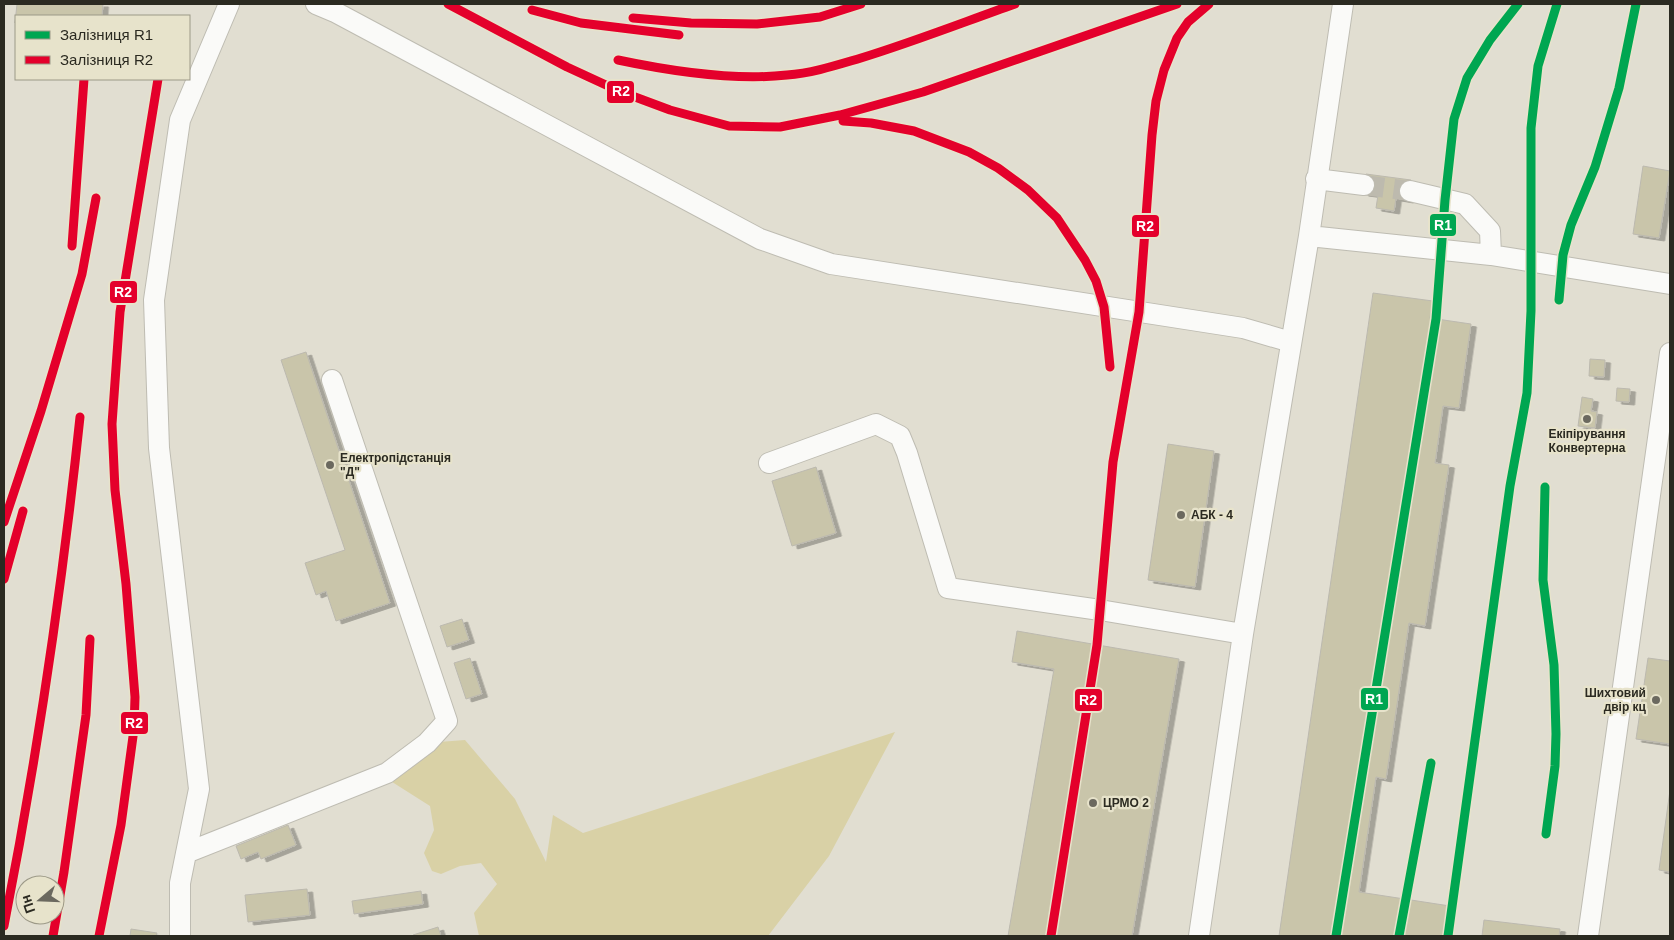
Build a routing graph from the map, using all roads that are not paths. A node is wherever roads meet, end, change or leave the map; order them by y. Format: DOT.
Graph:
graph roads {
  1 [pos="229,4"];
  2 [pos="316,4"];
  3 [pos="1343,4"];
  4 [pos="1316,179"];
  5 [pos="1364,184"];
  6 [pos="1410,191"];
  7 [pos="1308,236"];
  8 [pos="1491,255"];
  9 [pos="1670,284"];
  10 [pos="1291,342"];
  11 [pos="1670,353"];
  12 [pos="332,380"];
  13 [pos="769,462"];
  14 [pos="1243,634"];
  15 [pos="186,854"];
  16 [pos="180,936"];
  17 [pos="1199,936"];
  18 [pos="1588,936"];
  1 -- 15 [label="street"];
  2 -- 10 [label="street"];
  3 -- 4 [label="street"];
  4 -- 5 [label="street"];
  4 -- 7 [label="street"];
  6 -- 8 [label="street"];
  7 -- 8 [label="street"];
  7 -- 10 [label="street"];
  8 -- 9 [label="street"];
  10 -- 14 [label="street"];
  11 -- 18 [label="street"];
  12 -- 15 [label="street"];
  13 -- 14 [label="street"];
  14 -- 17 [label="street"];
  15 -- 16 [label="street"];
}
